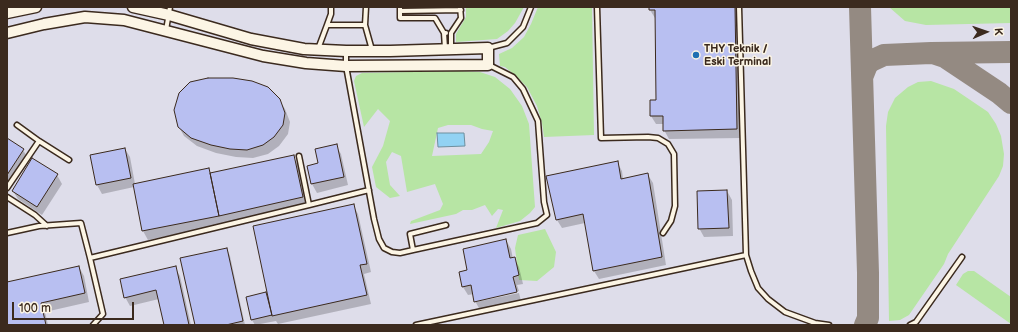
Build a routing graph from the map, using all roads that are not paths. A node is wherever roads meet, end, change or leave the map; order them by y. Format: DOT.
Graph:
graph roads {
  1 [pos="36,7"];
  2 [pos="133,7"];
  3 [pos="331,7"];
  4 [pos="366,7"];
  5 [pos="531,7"];
  6 [pos="597,7"];
  7 [pos="739,7"];
  8 [pos="149,9"];
  9 [pos="400,9"];
  10 [pos="435,9"];
  11 [pos="460,9"];
  12 [pos="169,11"];
  13 [pos="7,14"];
  14 [pos="435,18"];
  15 [pos="327,25"];
  16 [pos="365,26"];
  17 [pos="166,31"];
  18 [pos="7,33"];
  19 [pos="444,33"];
  20 [pos="451,33"];
  21 [pos="488,48"];
  22 [pos="318,49"];
  23 [pos="448,49"];
  24 [pos="346,51"];
  25 [pos="372,51"];
  26 [pos="488,65"];
  27 [pos="346,66"];
  28 [pos="17,125"];
  29 [pos="39,141"];
  30 [pos="299,156"];
  31 [pos="69,160"];
  32 [pos="7,188"];
  33 [pos="369,190"];
  34 [pos="7,197"];
  35 [pos="309,205"];
  36 [pos="446,225"];
  37 [pos="47,226"];
  38 [pos="7,233"];
  39 [pos="663,233"];
  40 [pos="413,250"];
  41 [pos="746,255"];
  42 [pos="962,257"];
  43 [pos="90,258"];
  44 [pos="93,325"];
  45 [pos="416,325"];
  46 [pos="829,325"];
  47 [pos="910,325"];
  1 -- 13 [label="street"];
  2 -- 8 [label="street"];
  3 -- 15 [label="lane"];
  4 -- 16 [label="lane"];
  5 -- 21 [label="lane"];
  6 -- 39 [label="lane"];
  7 -- 41 [label="lane"];
  8 -- 12 [label="street"];
  9 -- 10 [label="lane"];
  9 -- 14 [label="lane"];
  10 -- 11 [label="lane"];
  10 -- 14 [label="lane"];
  11 -- 20 [label="lane"];
  12 -- 17 [label="lane"];
  12 -- 22 [label="street"];
  14 -- 19 [label="lane"];
  15 -- 16 [label="lane"];
  15 -- 22 [label="lane"];
  16 -- 25 [label="lane"];
  17 -- 18 [label="street"];
  17 -- 27 [label="street"];
  19 -- 20 [label="lane"];
  19 -- 23 [label="lane"];
  20 -- 23 [label="lane"];
  21 -- 23 [label="street"];
  21 -- 26 [label="street"];
  22 -- 24 [label="street"];
  23 -- 25 [label="street"];
  24 -- 25 [label="street"];
  24 -- 27 [label="lane"];
  26 -- 27 [label="street"];
  26 -- 40 [label="lane"];
  27 -- 33 [label="lane"];
  28 -- 29 [label="lane"];
  29 -- 31 [label="lane"];
  29 -- 32 [label="lane"];
  30 -- 35 [label="lane"];
  33 -- 35 [label="lane"];
  33 -- 40 [label="lane"];
  34 -- 37 [label="lane"];
  35 -- 43 [label="lane"];
  36 -- 40 [label="lane"];
  37 -- 38 [label="lane"];
  37 -- 43 [label="lane"];
  41 -- 45 [label="lane"];
  41 -- 46 [label="lane"];
  42 -- 47 [label="lane"];
  43 -- 44 [label="lane"];
}
